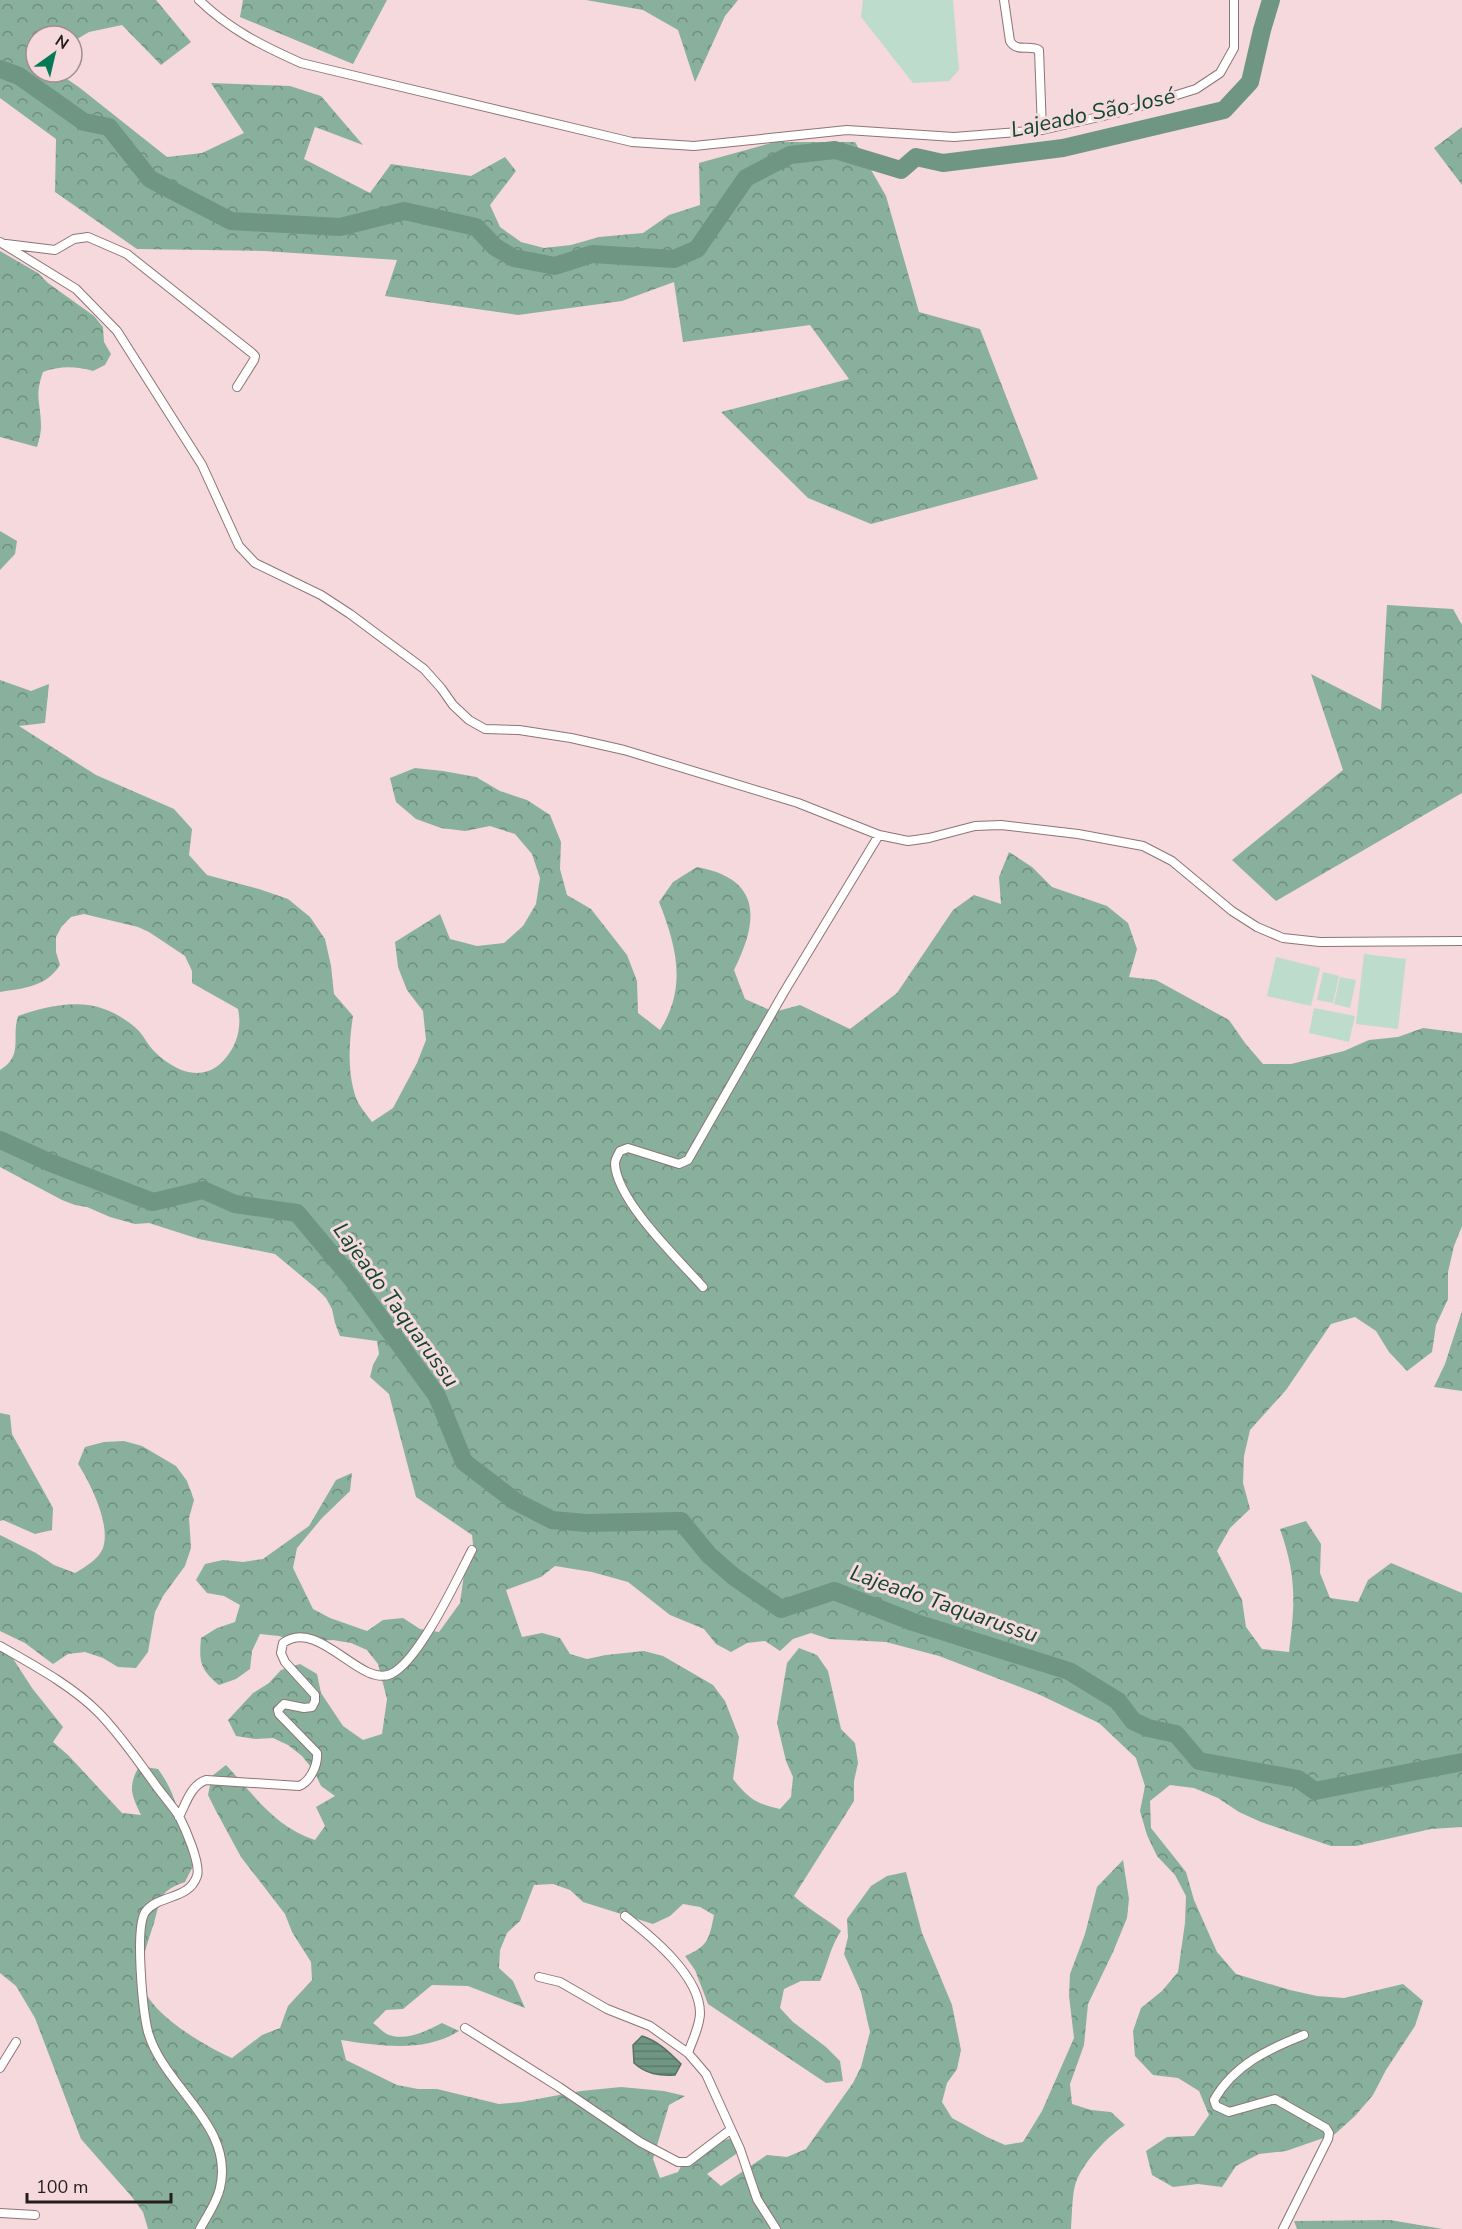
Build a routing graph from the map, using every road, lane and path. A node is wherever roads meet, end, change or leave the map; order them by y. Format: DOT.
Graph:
graph roads {
  1 [pos="199,0"];
  2 [pos="1004,0"];
  3 [pos="1234,0"];
  4 [pos="1042,130"];
  5 [pos="1,243"];
  6 [pos="237,387"];
  7 [pos="879,835"];
  8 [pos="1462,941"];
  9 [pos="703,1287"];
  10 [pos="472,1550"];
  11 [pos="0,1646"];
  12 [pos="179,1817"];
  13 [pos="625,1916"];
  14 [pos="538,1977"];
  15 [pos="465,2028"];
  16 [pos="1304,2035"];
  17 [pos="16,2042"];
  18 [pos="688,2054"];
  19 [pos="0,2067"];
  20 [pos="730,2130"];
  21 [pos="0,2213"];
  22 [pos="36,2215"];
  23 [pos="200,2229"];
  24 [pos="776,2229"];
  25 [pos="1283,2229"];
  1 -- 4 [label="street"];
  2 -- 4 [label="street"];
  3 -- 4 [label="street"];
  5 -- 6 [label="street"];
  5 -- 7 [label="street"];
  7 -- 8 [label="street"];
  7 -- 9 [label="street"];
  10 -- 12 [label="street"];
  11 -- 12 [label="street"];
  12 -- 23 [label="street"];
  13 -- 18 [label="street"];
  14 -- 18 [label="street"];
  15 -- 20 [label="street"];
  16 -- 25 [label="street"];
  17 -- 19 [label="street"];
  18 -- 20 [label="street"];
  20 -- 24 [label="street"];
  21 -- 22 [label="street"];
}
